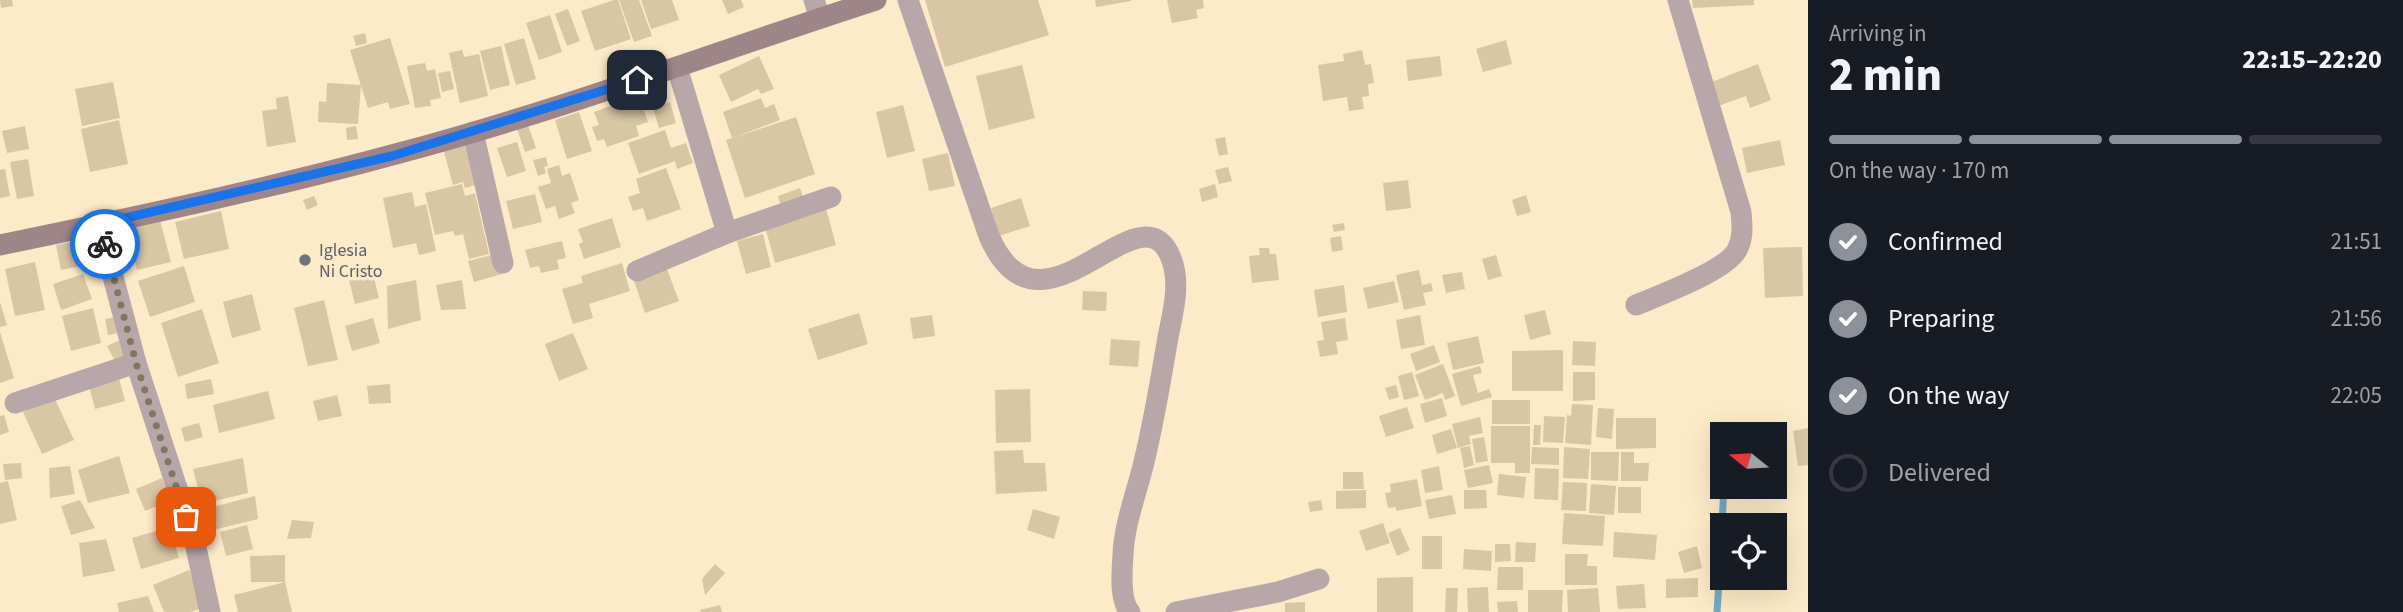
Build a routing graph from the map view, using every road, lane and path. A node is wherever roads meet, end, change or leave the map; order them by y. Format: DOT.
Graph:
graph roads {
  1 [pos="876,0"];
  2 [pos="908,0"];
  3 [pos="1678,0"];
  4 [pos="817,9"];
  5 [pos="677,67"];
  6 [pos="474,132"];
  7 [pos="831,197"];
  8 [pos="99,224"];
  9 [pos="727,233"];
  10 [pos="0,245"];
  11 [pos="503,263"];
  12 [pos="637,271"];
  13 [pos="1636,305"];
  14 [pos="136,363"];
  15 [pos="15,403"];
  16 [pos="1319,579"];
  17 [pos="210,612"];
  18 [pos="1130,612"];
  19 [pos="1176,612"];
  1 -- 4 [label="main road"];
  2 -- 18 [label="street"];
  3 -- 13 [label="street"];
  4 -- 5 [label="main road"];
  5 -- 6 [label="main road"];
  5 -- 9 [label="street"];
  6 -- 8 [label="main road"];
  6 -- 11 [label="street"];
  7 -- 9 [label="street"];
  8 -- 10 [label="main road"];
  8 -- 14 [label="street"];
  9 -- 12 [label="street"];
  14 -- 15 [label="street"];
  14 -- 17 [label="street"];
  16 -- 19 [label="street"];
}
